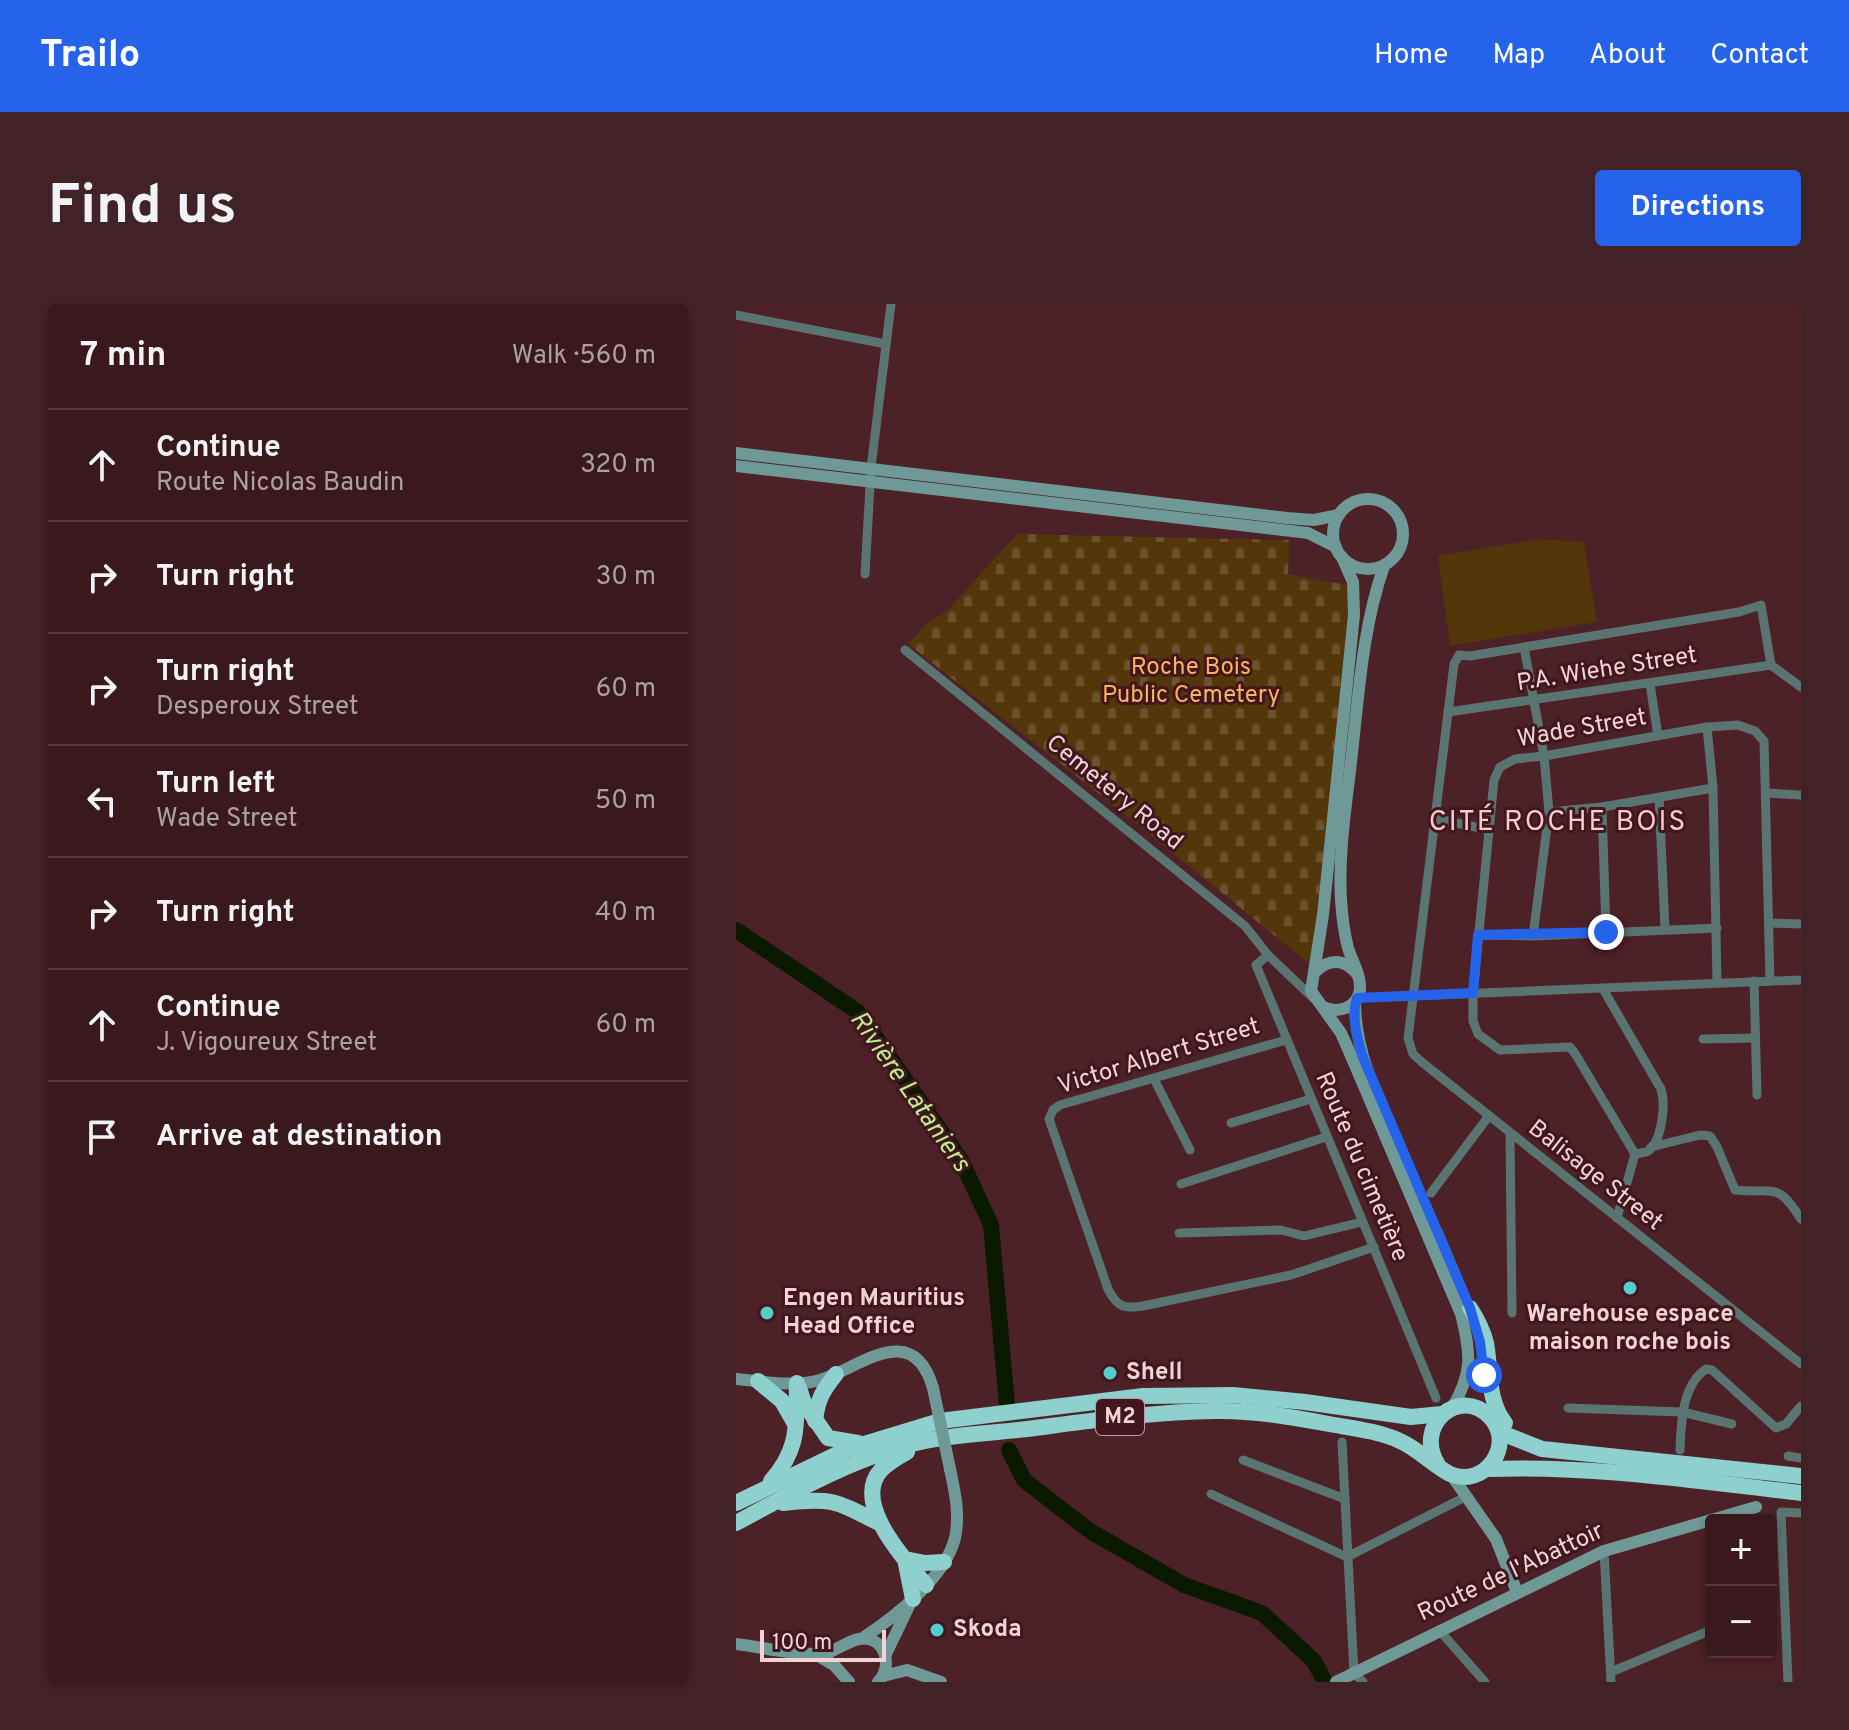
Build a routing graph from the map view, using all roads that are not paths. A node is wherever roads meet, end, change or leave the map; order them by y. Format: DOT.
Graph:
graph roads {
  1 [pos="891,304"];
  2 [pos="736,315"];
  3 [pos="886,344"];
  4 [pos="736,453"];
  5 [pos="736,466"];
  6 [pos="871,468"];
  7 [pos="869,482"];
  8 [pos="1339,515"];
  9 [pos="1339,552"];
  10 [pos="1384,566"];
  11 [pos="865,574"];
  12 [pos="1524,647"];
  13 [pos="905,650"];
  14 [pos="1771,665"];
  15 [pos="1650,684"];
  16 [pos="1801,687"];
  17 [pos="1534,701"];
  18 [pos="1448,712"];
  19 [pos="1707,727"];
  20 [pos="1658,736"];
  21 [pos="1544,756"];
  22 [pos="1713,788"];
  23 [pos="1766,793"];
  24 [pos="1801,795"];
  25 [pos="1659,797"];
  26 [pos="1602,807"];
  27 [pos="1549,812"];
  28 [pos="1434,818"];
  29 [pos="1489,830"];
  30 [pos="1769,923"];
  31 [pos="1801,924"];
  32 [pos="1717,928"];
  33 [pos="1665,929"];
  34 [pos="1606,932"];
  35 [pos="1478,935"];
  36 [pos="1533,936"];
  37 [pos="1268,955"];
  38 [pos="1315,973"];
  39 [pos="1288,976"];
  40 [pos="1359,980"];
  41 [pos="1801,980"];
  42 [pos="1754,981"];
  43 [pos="1770,981"];
  44 [pos="1717,982"];
  45 [pos="1603,989"];
  46 [pos="1473,993"];
  47 [pos="1411,994"];
  48 [pos="1393,996"];
  49 [pos="1356,1000"];
  50 [pos="1317,1002"];
  51 [pos="1755,1038"];
  52 [pos="1703,1039"];
  53 [pos="1286,1040"];
  54 [pos="1154,1079"];
  55 [pos="1757,1095"];
  56 [pos="1311,1099"];
  57 [pos="1488,1117"];
  58 [pos="1231,1123"];
  59 [pos="1510,1134"];
  60 [pos="1326,1137"];
  61 [pos="1651,1147"];
  62 [pos="1190,1150"];
  63 [pos="1635,1154"];
  64 [pos="1181,1184"];
  65 [pos="1431,1193"];
  66 [pos="1617,1218"];
  67 [pos="1801,1219"];
  68 [pos="1362,1222"];
  69 [pos="1179,1233"];
  70 [pos="1374,1247"];
  71 [pos="1470,1308"];
  72 [pos="1512,1313"];
  73 [pos="1801,1364"];
  74 [pos="836,1374"];
  75 [pos="736,1379"];
  76 [pos="758,1381"];
  77 [pos="797,1383"];
  78 [pos="1801,1406"];
  79 [pos="1444,1407"];
  80 [pos="1568,1408"];
  81 [pos="1682,1412"];
  82 [pos="1488,1415"];
  83 [pos="815,1421"];
  84 [pos="794,1422"];
  85 [pos="1732,1424"];
  86 [pos="1499,1432"];
  87 [pos="925,1441"];
  88 [pos="1342,1442"];
  89 [pos="862,1444"];
  90 [pos="1680,1450"];
  91 [pos="1788,1456"];
  92 [pos="1618,1457"];
  93 [pos="1801,1458"];
  94 [pos="1243,1460"];
  95 [pos="1444,1469"];
  96 [pos="1485,1471"];
  97 [pos="1801,1476"];
  98 [pos="764,1488"];
  99 [pos="1801,1493"];
  100 [pos="1211,1494"];
  101 [pos="1467,1494"];
  102 [pos="1345,1499"];
  103 [pos="736,1503"];
  104 [pos="768,1505"];
  105 [pos="1756,1507"];
  106 [pos="1801,1513"];
  107 [pos="736,1523"];
  108 [pos="879,1523"];
  109 [pos="1604,1551"];
  110 [pos="1347,1557"];
  111 [pos="905,1559"];
  112 [pos="944,1562"];
  113 [pos="926,1585"];
  114 [pos="1517,1592"];
  115 [pos="912,1600"];
  116 [pos="1784,1600"];
  117 [pos="1777,1603"];
  118 [pos="1439,1630"];
  119 [pos="1705,1633"];
  120 [pos="861,1639"];
  121 [pos="736,1644"];
  122 [pos="847,1645"];
  123 [pos="817,1655"];
  124 [pos="886,1657"];
  125 [pos="919,1673"];
  126 [pos="1611,1677"];
  127 [pos="846,1679"];
  128 [pos="880,1679"];
  129 [pos="1349,1679"];
  130 [pos="941,1682"];
  131 [pos="1485,1682"];
  132 [pos="1788,1682"];
  1 -- 3 [label="street"];
  2 -- 3 [label="street"];
  3 -- 6 [label="street"];
  4 -- 6 [label="main road"];
  5 -- 7 [label="main road"];
  6 -- 7 [label="street"];
  6 -- 8 [label="main road"];
  7 -- 9 [label="main road"];
  7 -- 11 [label="street"];
  8 -- 9 [label="main road"];
  8 -- 10 [label="main road"];
  9 -- 10 [label="main road"];
  9 -- 38 [label="main road"];
  10 -- 40 [label="main road"];
  12 -- 14 [label="street"];
  12 -- 17 [label="street"];
  12 -- 18 [label="street, Balisage Street"];
  13 -- 37 [label="street, Cemetery Road"];
  14 -- 15 [label="street, P.A. Wiehe Street"];
  14 -- 16 [label="street"];
  15 -- 17 [label="street, P.A. Wiehe Street"];
  15 -- 20 [label="street"];
  17 -- 18 [label="street, P.A. Wiehe Street"];
  17 -- 21 [label="street"];
  18 -- 28 [label="street, Balisage Street"];
  19 -- 20 [label="street, Wade Street"];
  19 -- 22 [label="street"];
  19 -- 23 [label="street, Wade Street"];
  20 -- 21 [label="street, Wade Street"];
  21 -- 27 [label="street"];
  21 -- 29 [label="street, Wade Street"];
  22 -- 25 [label="street"];
  22 -- 32 [label="street"];
  23 -- 24 [label="street"];
  23 -- 30 [label="street"];
  25 -- 26 [label="street"];
  25 -- 33 [label="street"];
  26 -- 27 [label="street"];
  26 -- 34 [label="street"];
  27 -- 36 [label="street"];
  28 -- 29 [label="street"];
  28 -- 47 [label="street, Balisage Street"];
  29 -- 35 [label="street, Wade Street"];
  30 -- 31 [label="street"];
  30 -- 43 [label="street"];
  32 -- 33 [label="street"];
  32 -- 44 [label="street"];
  33 -- 34 [label="street"];
  34 -- 36 [label="street"];
  35 -- 36 [label="street"];
  35 -- 46 [label="street, Wade Street"];
  37 -- 39 [label="street, Cemetery Road"];
  37 -- 53 [label="street, Route du cimetière"];
  38 -- 39 [label="street"];
  38 -- 40 [label="main road"];
  38 -- 50 [label="main road"];
  39 -- 50 [label="street, Cemetery Road"];
  40 -- 48 [label="street"];
  40 -- 49 [label="main road"];
  41 -- 43 [label="street"];
  42 -- 43 [label="street"];
  42 -- 44 [label="street"];
  42 -- 51 [label="street"];
  44 -- 45 [label="street"];
  45 -- 46 [label="street"];
  45 -- 61 [label="street"];
  46 -- 47 [label="street"];
  46 -- 63 [label="street, Wade Street"];
  47 -- 48 [label="street"];
  47 -- 57 [label="street, Balisage Street"];
  48 -- 49 [label="street"];
  49 -- 50 [label="main road"];
  49 -- 71 [label="main road"];
  50 -- 79 [label="main road"];
  51 -- 52 [label="street"];
  51 -- 55 [label="street"];
  53 -- 54 [label="street, Victor Albert Street"];
  53 -- 56 [label="street, Route du cimetière"];
  54 -- 62 [label="street"];
  54 -- 70 [label="street, Victor Albert Street"];
  56 -- 58 [label="street"];
  56 -- 60 [label="street, Route du cimetière"];
  57 -- 59 [label="street, Balisage Street"];
  57 -- 65 [label="street"];
  59 -- 66 [label="street, Balisage Street"];
  59 -- 72 [label="street"];
  60 -- 64 [label="street"];
  60 -- 68 [label="street, Route du cimetière"];
  61 -- 63 [label="street"];
  61 -- 67 [label="street"];
  63 -- 66 [label="street"];
  66 -- 73 [label="street, Balisage Street"];
  68 -- 69 [label="street"];
  68 -- 70 [label="street, Route du cimetière"];
  70 -- 79 [label="street, Route du cimetière"];
  71 -- 82 [label="main road"];
  71 -- 92 [label="highway"];
  74 -- 77 [label="main road"];
  74 -- 83 [label="highway"];
  74 -- 112 [label="main road, bridge"];
  75 -- 76 [label="main road"];
  76 -- 77 [label="main road"];
  76 -- 84 [label="highway"];
  77 -- 83 [label="highway"];
  77 -- 84 [label="highway"];
  78 -- 81 [label="street"];
  79 -- 82 [label="highway, M2"];
  79 -- 89 [label="highway, M2"];
  79 -- 95 [label="highway"];
  80 -- 81 [label="street"];
  81 -- 85 [label="street"];
  81 -- 90 [label="street"];
  82 -- 86 [label="highway"];
  83 -- 89 [label="highway"];
  84 -- 98 [label="highway"];
  86 -- 92 [label="highway"];
  86 -- 96 [label="highway"];
  87 -- 95 [label="highway, M2"];
  87 -- 104 [label="highway, M2"];
  87 -- 108 [label="highway"];
  88 -- 102 [label="street"];
  89 -- 98 [label="highway, M2"];
  91 -- 93 [label="street"];
  92 -- 97 [label="highway"];
  94 -- 102 [label="street"];
  95 -- 96 [label="highway"];
  95 -- 101 [label="main road"];
  96 -- 99 [label="highway"];
  96 -- 101 [label="main road"];
  98 -- 103 [label="highway, M2"];
  100 -- 110 [label="street"];
  101 -- 110 [label="street"];
  101 -- 114 [label="main road"];
  102 -- 110 [label="street"];
  104 -- 107 [label="highway, M2"];
  104 -- 108 [label="highway"];
  105 -- 109 [label="main road, Route de l'Abattoir"];
  106 -- 116 [label="street"];
  108 -- 111 [label="highway"];
  109 -- 114 [label="main road, Route de l'Abattoir"];
  109 -- 126 [label="street"];
  110 -- 129 [label="street"];
  111 -- 112 [label="highway"];
  111 -- 113 [label="highway"];
  111 -- 115 [label="highway"];
  112 -- 113 [label="main road"];
  113 -- 115 [label="main road"];
  114 -- 118 [label="main road, Route de l'Abattoir"];
  115 -- 120 [label="main road"];
  115 -- 124 [label="main road"];
  116 -- 117 [label="street"];
  116 -- 132 [label="street"];
  118 -- 129 [label="main road, Route de l'Abattoir"];
  118 -- 131 [label="street"];
  119 -- 126 [label="street"];
  120 -- 122 [label="main road"];
  120 -- 124 [label="main road"];
  121 -- 123 [label="main road"];
  122 -- 123 [label="main road"];
  122 -- 127 [label="main road"];
  123 -- 127 [label="main road"];
  124 -- 125 [label="main road"];
  124 -- 128 [label="main road"];
  125 -- 128 [label="main road"];
  125 -- 130 [label="main road"];
}
